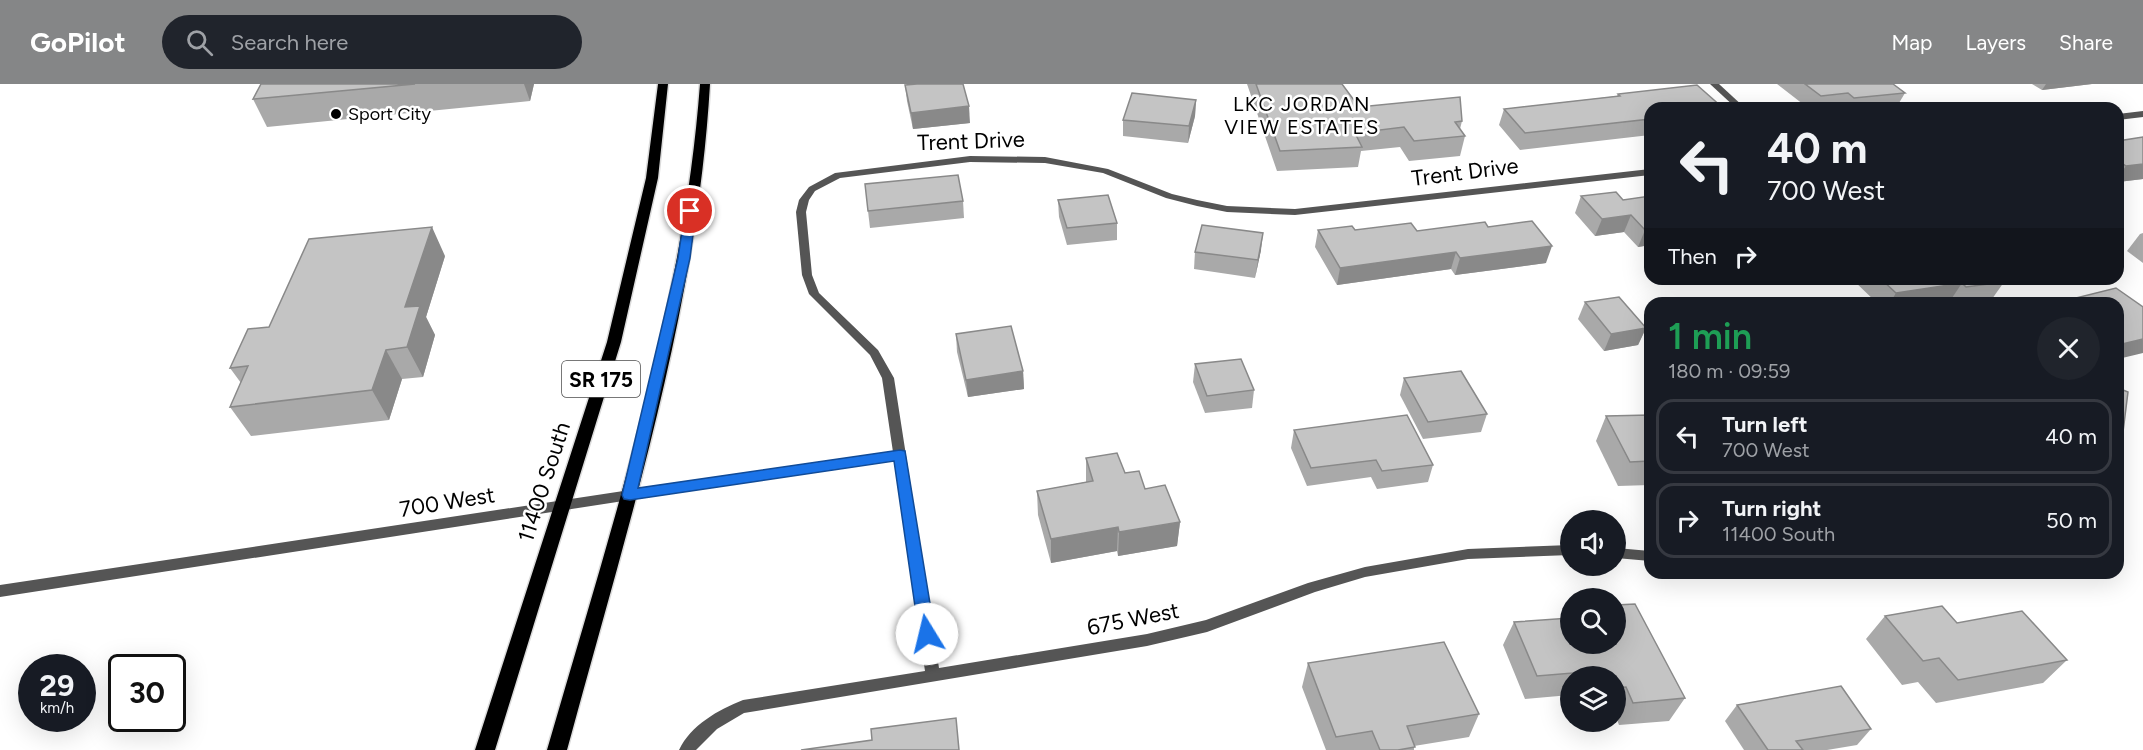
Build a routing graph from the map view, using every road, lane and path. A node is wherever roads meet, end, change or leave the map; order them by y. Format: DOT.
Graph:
graph roads {
  1 [pos="663,84"];
  2 [pos="705,84"];
  3 [pos="1714,84"];
  4 [pos="1734,102"];
  5 [pos="2143,114"];
  6 [pos="2124,116"];
  7 [pos="1644,173"];
  8 [pos="900,455"];
  9 [pos="630,495"];
  10 [pos="560,506"];
  11 [pos="1560,550"];
  12 [pos="1626,554"];
  13 [pos="1644,555"];
  14 [pos="0,591"];
  15 [pos="933,675"];
  16 [pos="485,750"];
  17 [pos="557,750"];
  18 [pos="687,750"];
  1 -- 10 [label="main road, 11400 South / SR 175"];
  2 -- 9 [label="main road, SR 175"];
  3 -- 4 [label="street"];
  5 -- 6 [label="street"];
  7 -- 8 [label="street, Trent Drive"];
  8 -- 9 [label="street, 700 West"];
  8 -- 15 [label="street, Trent Drive"];
  9 -- 10 [label="street, 700 West"];
  9 -- 17 [label="main road, SR 175"];
  10 -- 14 [label="street, 700 West"];
  10 -- 16 [label="main road, 11400 South / SR 175"];
  11 -- 15 [label="street, 675 West"];
  12 -- 13 [label="street"];
  15 -- 18 [label="street, 675 West"];
}
